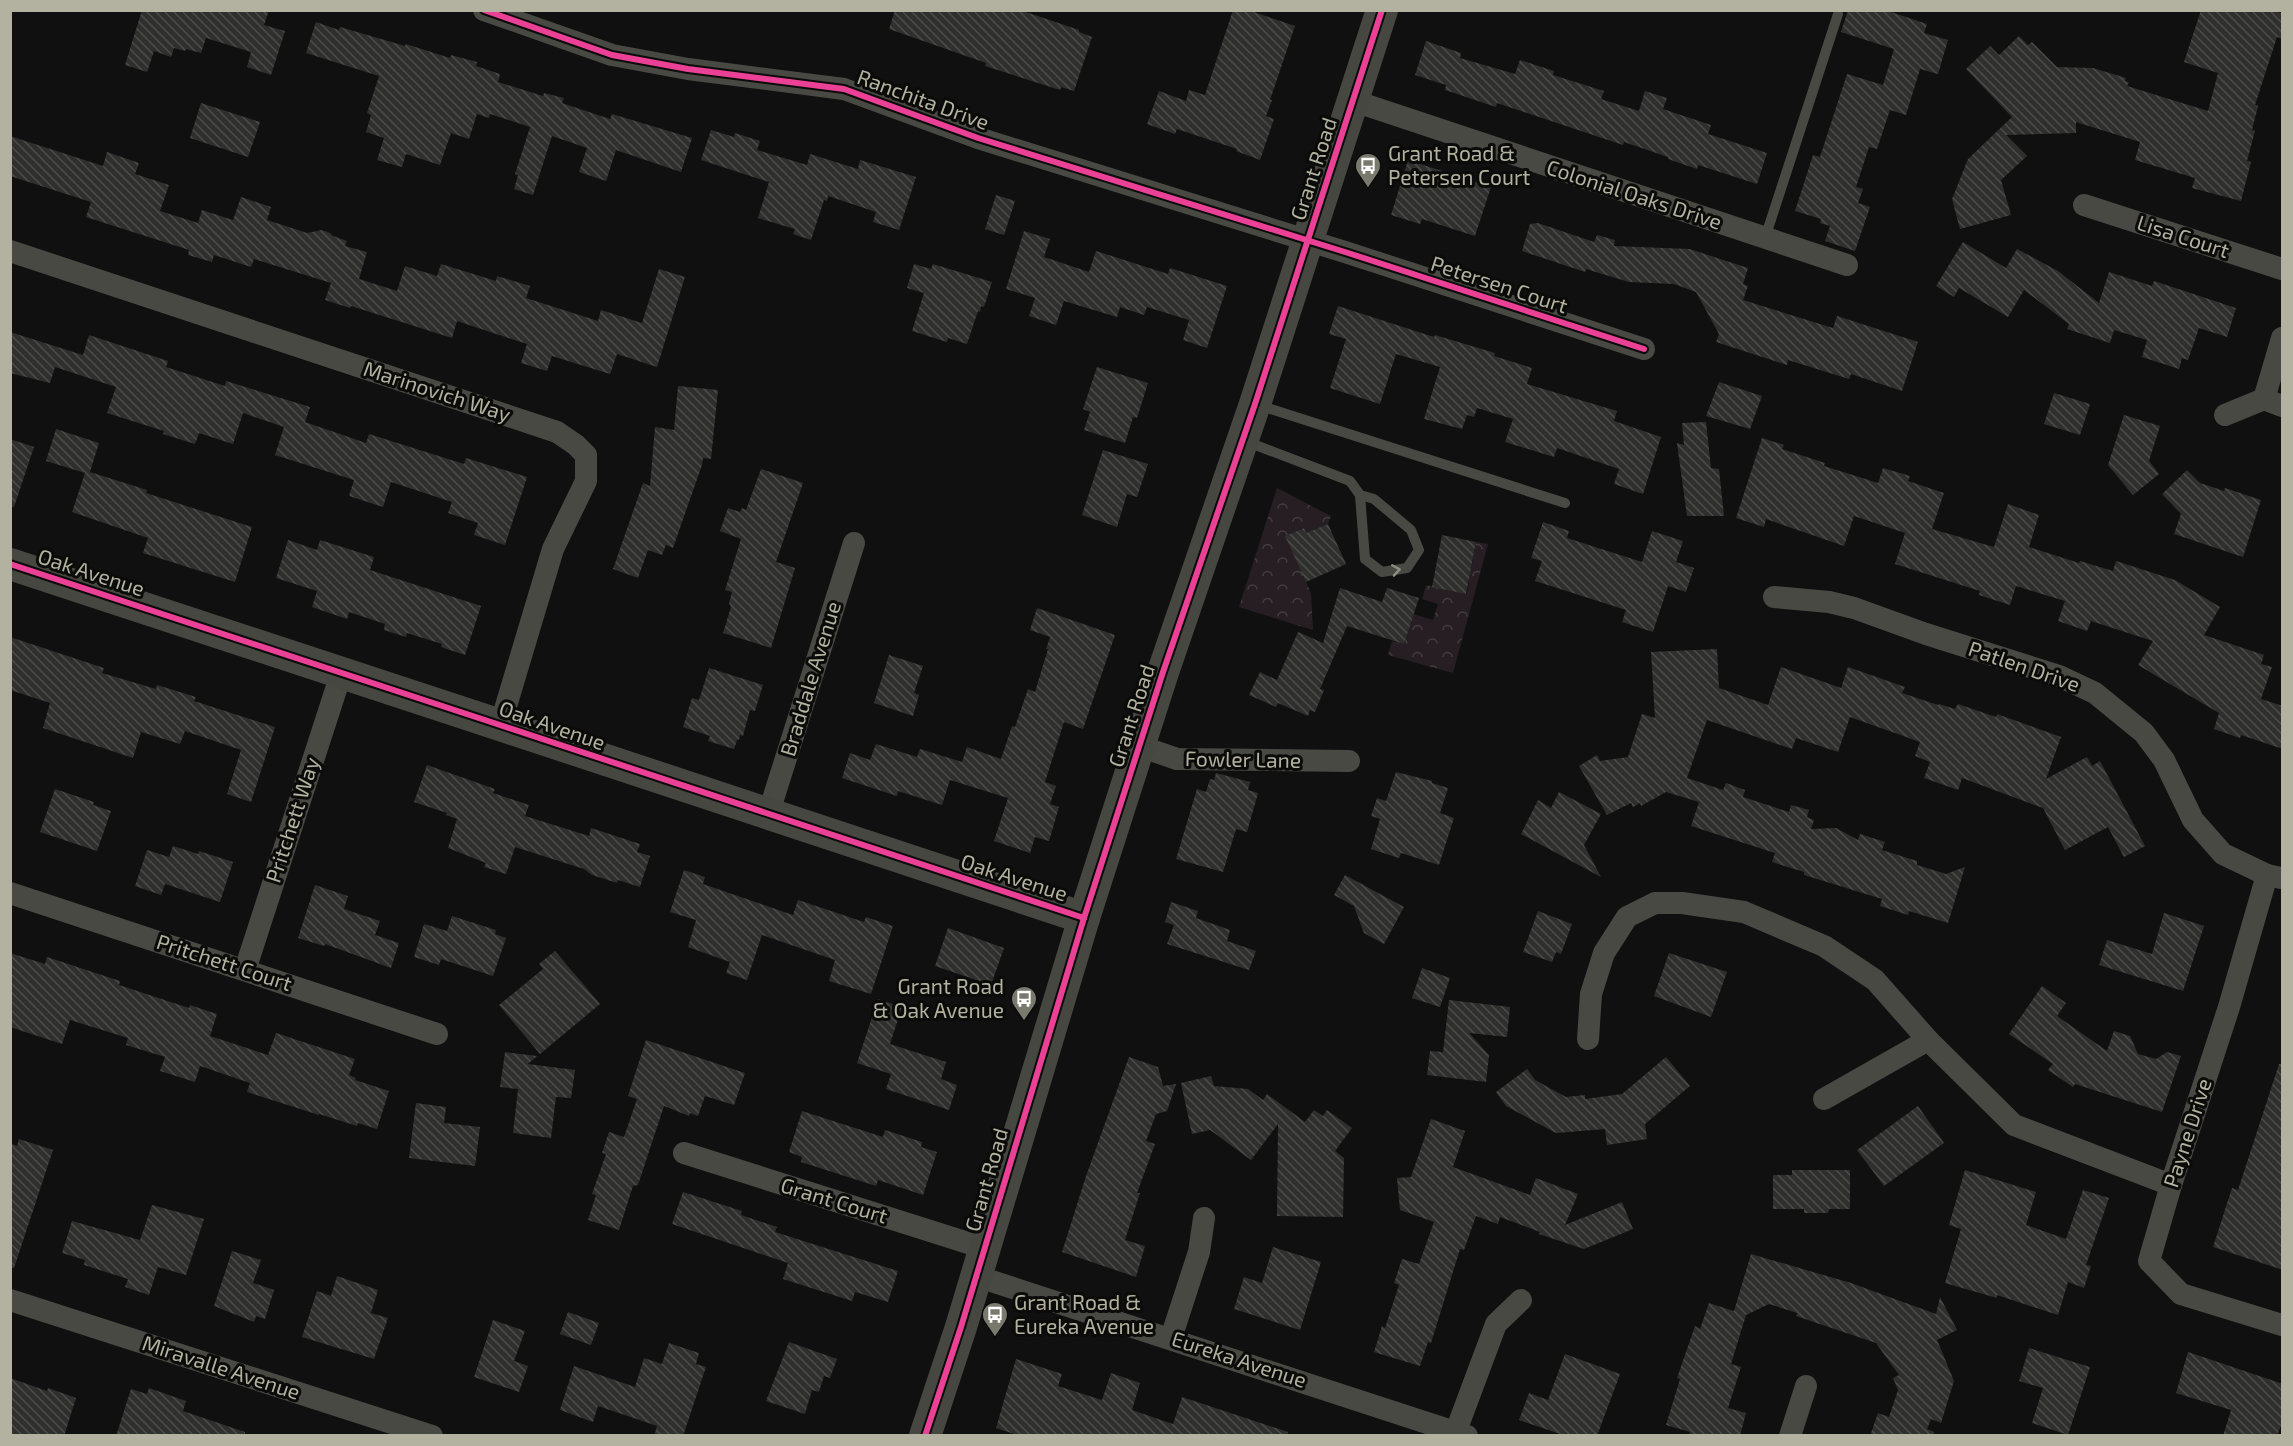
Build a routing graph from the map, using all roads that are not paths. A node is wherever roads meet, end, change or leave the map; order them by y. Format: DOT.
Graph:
graph roads {
  1 [pos="484,10"];
  2 [pos="1382,10"];
  3 [pos="1838,14"];
  4 [pos="1354,101"];
  5 [pos="2084,206"];
  6 [pos="1765,238"];
  7 [pos="1308,242"];
  8 [pos="10,251"];
  9 [pos="1345,252"];
  10 [pos="1847,265"];
  11 [pos="2283,269"];
  12 [pos="2283,338"];
  13 [pos="1644,349"];
  14 [pos="2273,402"];
  15 [pos="1255,404"];
  16 [pos="2225,415"];
  17 [pos="1242,440"];
  18 [pos="1360,495"];
  19 [pos="1565,503"];
  20 [pos="854,543"];
  21 [pos="10,564"];
  22 [pos="1774,597"];
  23 [pos="342,671"];
  24 [pos="500,726"];
  25 [pos="1139,746"];
  26 [pos="1349,761"];
  27 [pos="768,815"];
  28 [pos="2275,877"];
  29 [pos="10,893"];
  30 [pos="1084,918"];
  31 [pos="245,970"];
  32 [pos="437,1034"];
  33 [pos="1588,1039"];
  34 [pos="1928,1040"];
  35 [pos="1824,1099"];
  36 [pos="684,1153"];
  37 [pos="2171,1185"];
  38 [pos="1204,1218"];
  39 [pos="980,1262"];
  40 [pos="10,1300"];
  41 [pos="1521,1300"];
  42 [pos="2283,1325"];
  43 [pos="1171,1338"];
  44 [pos="1806,1386"];
  45 [pos="1462,1433"];
  46 [pos="432,1436"];
  47 [pos="925,1436"];
  48 [pos="1791,1436"];
  1 -- 7 [label="street, Ranchita Drive"];
  2 -- 4 [label="main road, Grant Road"];
  3 -- 6 [label="lane"];
  4 -- 6 [label="street, Colonial Oaks Drive"];
  4 -- 7 [label="main road, Grant Road"];
  5 -- 11 [label="street, Lisa Court"];
  6 -- 10 [label="street, Colonial Oaks Drive"];
  7 -- 9 [label="street, Ranchita Drive"];
  7 -- 15 [label="main road, Grant Road"];
  8 -- 24 [label="street, Marinovich Way"];
  9 -- 13 [label="street, Petersen Court"];
  12 -- 14 [label="street"];
  14 -- 16 [label="street"];
  15 -- 17 [label="main road, Grant Road"];
  15 -- 19 [label="lane"];
  17 -- 18 [label="lane"];
  17 -- 25 [label="main road, Grant Road"];
  18 -- 18 [label="lane, one-way"];
  20 -- 27 [label="street, Braddale Avenue"];
  21 -- 23 [label="main road, Oak Avenue"];
  22 -- 28 [label="street, Patlen Drive"];
  23 -- 24 [label="main road, Oak Avenue"];
  23 -- 31 [label="street, Pritchett Way"];
  24 -- 27 [label="main road, Oak Avenue"];
  25 -- 26 [label="street, Fowler Lane"];
  25 -- 30 [label="main road, Grant Road"];
  27 -- 30 [label="main road, Oak Avenue"];
  28 -- 37 [label="street, Payne Drive"];
  29 -- 31 [label="street, Pritchett Court"];
  30 -- 39 [label="main road, Grant Road"];
  31 -- 32 [label="street, Pritchett Court"];
  33 -- 34 [label="street"];
  34 -- 35 [label="street"];
  34 -- 37 [label="street"];
  36 -- 39 [label="street, Grant Court"];
  37 -- 42 [label="street, Payne Drive"];
  38 -- 43 [label="street"];
  39 -- 43 [label="street, Eureka Avenue"];
  39 -- 47 [label="main road, Grant Road"];
  40 -- 46 [label="street, Miravalle Avenue"];
  41 -- 45 [label="street"];
  43 -- 45 [label="street, Eureka Avenue"];
  44 -- 48 [label="street"];
}
